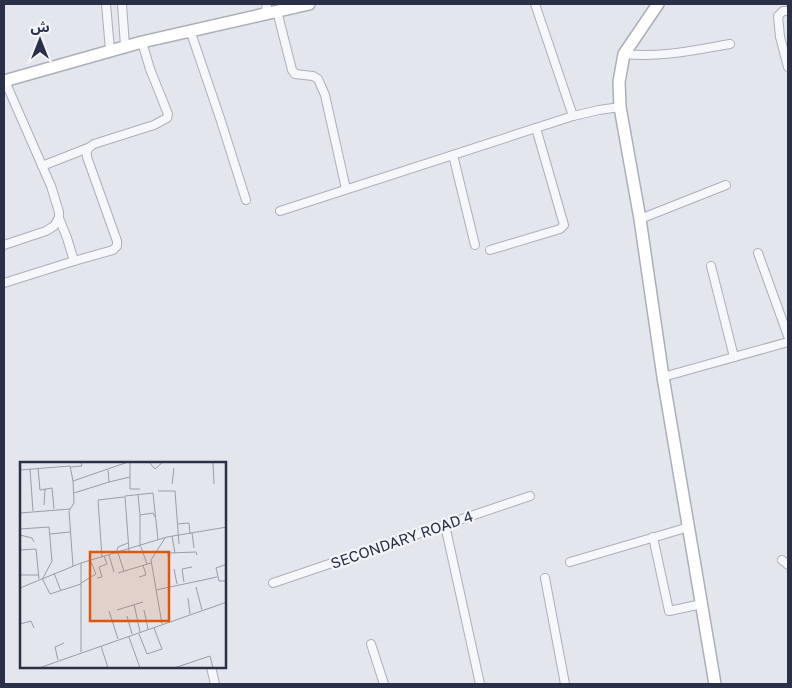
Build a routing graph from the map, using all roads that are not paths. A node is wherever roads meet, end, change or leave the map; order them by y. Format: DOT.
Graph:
graph roads {
  1 [pos="106,4"];
  2 [pos="122,4"];
  3 [pos="309,4"];
  4 [pos="535,4"];
  5 [pos="658,4"];
  6 [pos="266,9"];
  7 [pos="278,11"];
  8 [pos="788,11"];
  9 [pos="190,30"];
  10 [pos="142,42"];
  11 [pos="730,44"];
  12 [pos="125,46"];
  13 [pos="110,50"];
  14 [pos="624,54"];
  15 [pos="788,67"];
  16 [pos="4,81"];
  17 [pos="620,108"];
  18 [pos="573,116"];
  19 [pos="536,128"];
  20 [pos="88,148"];
  21 [pos="453,155"];
  22 [pos="42,166"];
  23 [pos="726,185"];
  24 [pos="346,189"];
  25 [pos="246,200"];
  26 [pos="280,211"];
  27 [pos="59,218"];
  28 [pos="640,219"];
  29 [pos="4,245"];
  30 [pos="475,245"];
  31 [pos="490,250"];
  32 [pos="758,253"];
  33 [pos="74,261"];
  34 [pos="711,266"];
  35 [pos="4,283"];
  36 [pos="788,336"];
  37 [pos="788,342"];
  38 [pos="734,357"];
  39 [pos="664,377"];
  40 [pos="530,496"];
  41 [pos="445,525"];
  42 [pos="689,528"];
  43 [pos="653,537"];
  44 [pos="570,562"];
  45 [pos="545,578"];
  46 [pos="274,583"];
  47 [pos="702,604"];
  48 [pos="371,644"];
  49 [pos="210,668"];
  50 [pos="215,684"];
  51 [pos="384,684"];
  52 [pos="480,684"];
  53 [pos="565,684"];
  54 [pos="715,684"];
  1 -- 13 [label="street"];
  2 -- 12 [label="street"];
  3 -- 7 [label="street"];
  4 -- 18 [label="street"];
  5 -- 14 [label="street"];
  6 -- 7 [label="street"];
  6 -- 9 [label="street"];
  7 -- 24 [label="street"];
  8 -- 15 [label="street"];
  9 -- 10 [label="street"];
  9 -- 25 [label="street"];
  10 -- 12 [label="street"];
  10 -- 20 [label="street"];
  11 -- 14 [label="street"];
  12 -- 13 [label="street"];
  13 -- 16 [label="street"];
  14 -- 17 [label="street"];
  16 -- 22 [label="street"];
  17 -- 18 [label="street"];
  17 -- 28 [label="street"];
  18 -- 19 [label="street"];
  19 -- 21 [label="street"];
  19 -- 31 [label="street"];
  20 -- 22 [label="street"];
  20 -- 33 [label="street"];
  21 -- 24 [label="street"];
  21 -- 30 [label="street"];
  22 -- 27 [label="street"];
  23 -- 28 [label="street"];
  24 -- 26 [label="street"];
  27 -- 29 [label="street"];
  27 -- 33 [label="street"];
  28 -- 39 [label="street"];
  32 -- 36 [label="street"];
  33 -- 35 [label="street"];
  34 -- 38 [label="street"];
  37 -- 38 [label="street"];
  38 -- 39 [label="street"];
  39 -- 42 [label="street"];
  40 -- 41 [label="street, SECONDARY ROAD 4"];
  41 -- 46 [label="street, SECONDARY ROAD 4"];
  41 -- 52 [label="street"];
  42 -- 43 [label="street"];
  42 -- 47 [label="street"];
  43 -- 44 [label="street"];
  43 -- 47 [label="street"];
  45 -- 53 [label="street"];
  47 -- 54 [label="street"];
  48 -- 51 [label="street"];
  49 -- 50 [label="street"];
}
